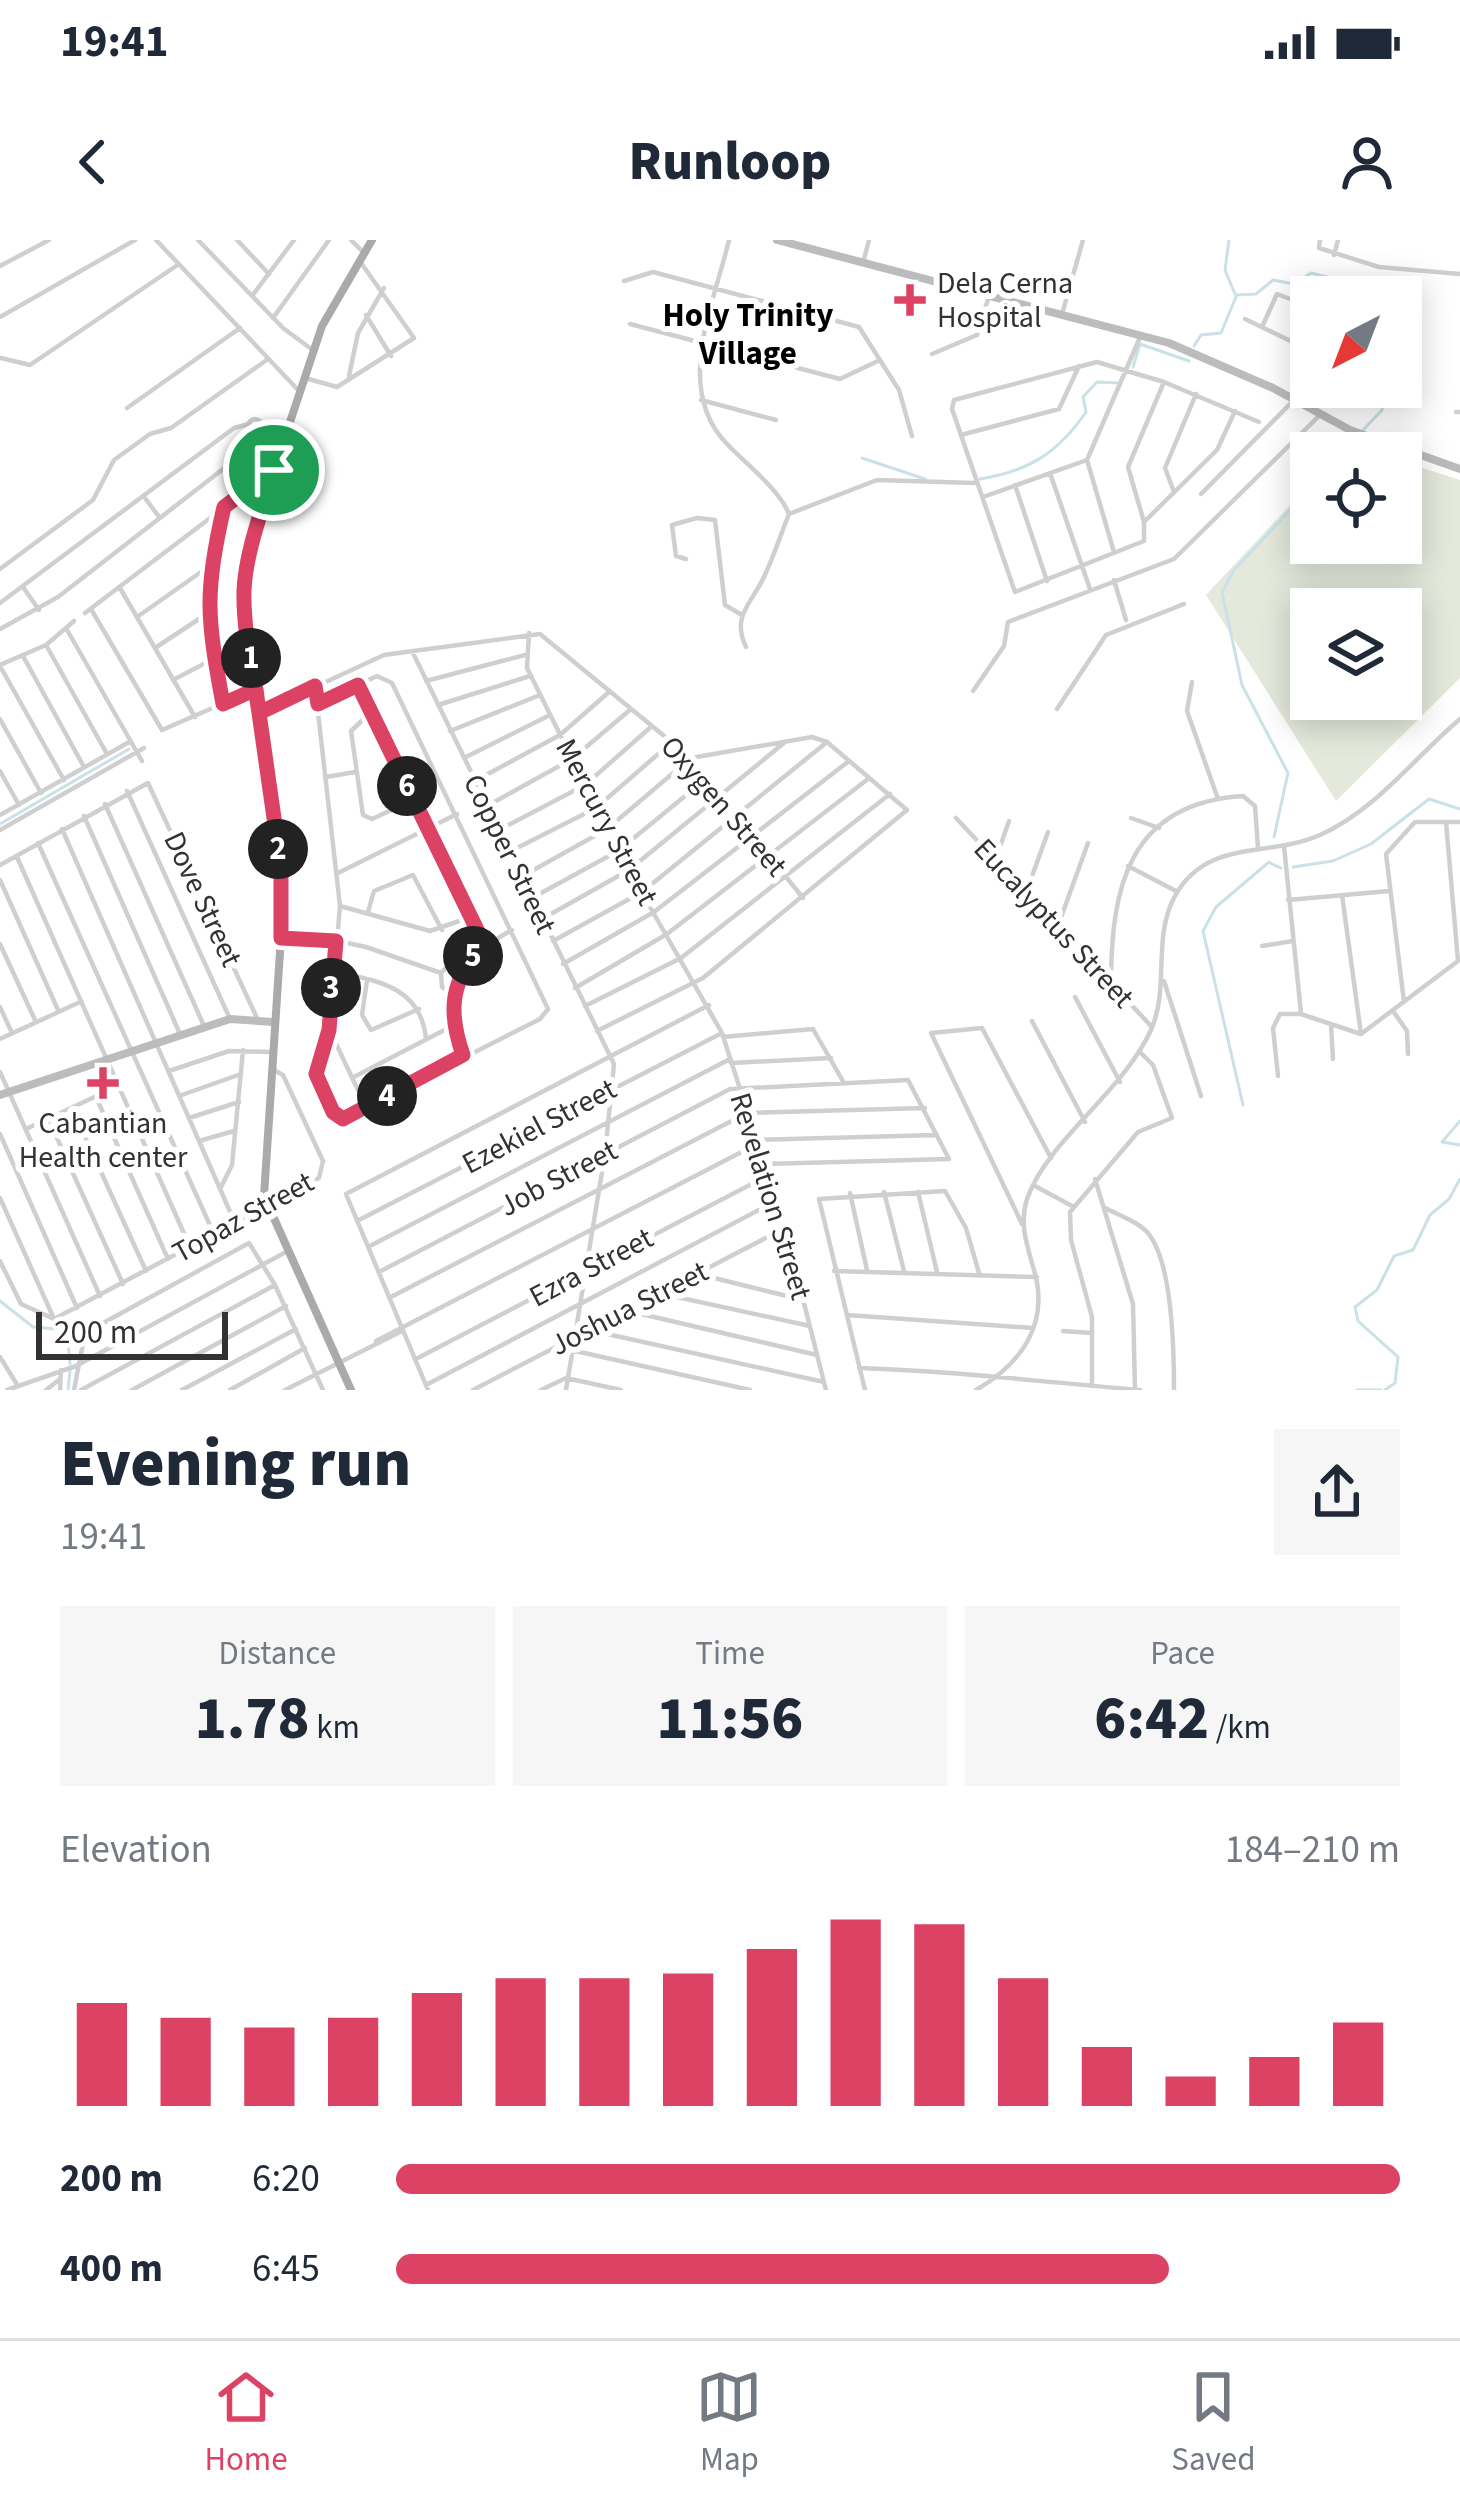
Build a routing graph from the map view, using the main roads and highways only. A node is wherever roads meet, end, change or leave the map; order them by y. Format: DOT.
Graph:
graph roads {
  1 [pos="372,240"];
  2 [pos="777,240"];
  3 [pos="1460,470"];
  4 [pos="273,1022"];
  5 [pos="5,1093"];
  6 [pos="351,1390"];
  1 -- 4 [label="main road"];
  2 -- 3 [label="main road"];
  4 -- 5 [label="main road"];
  4 -- 6 [label="main road"];
}
